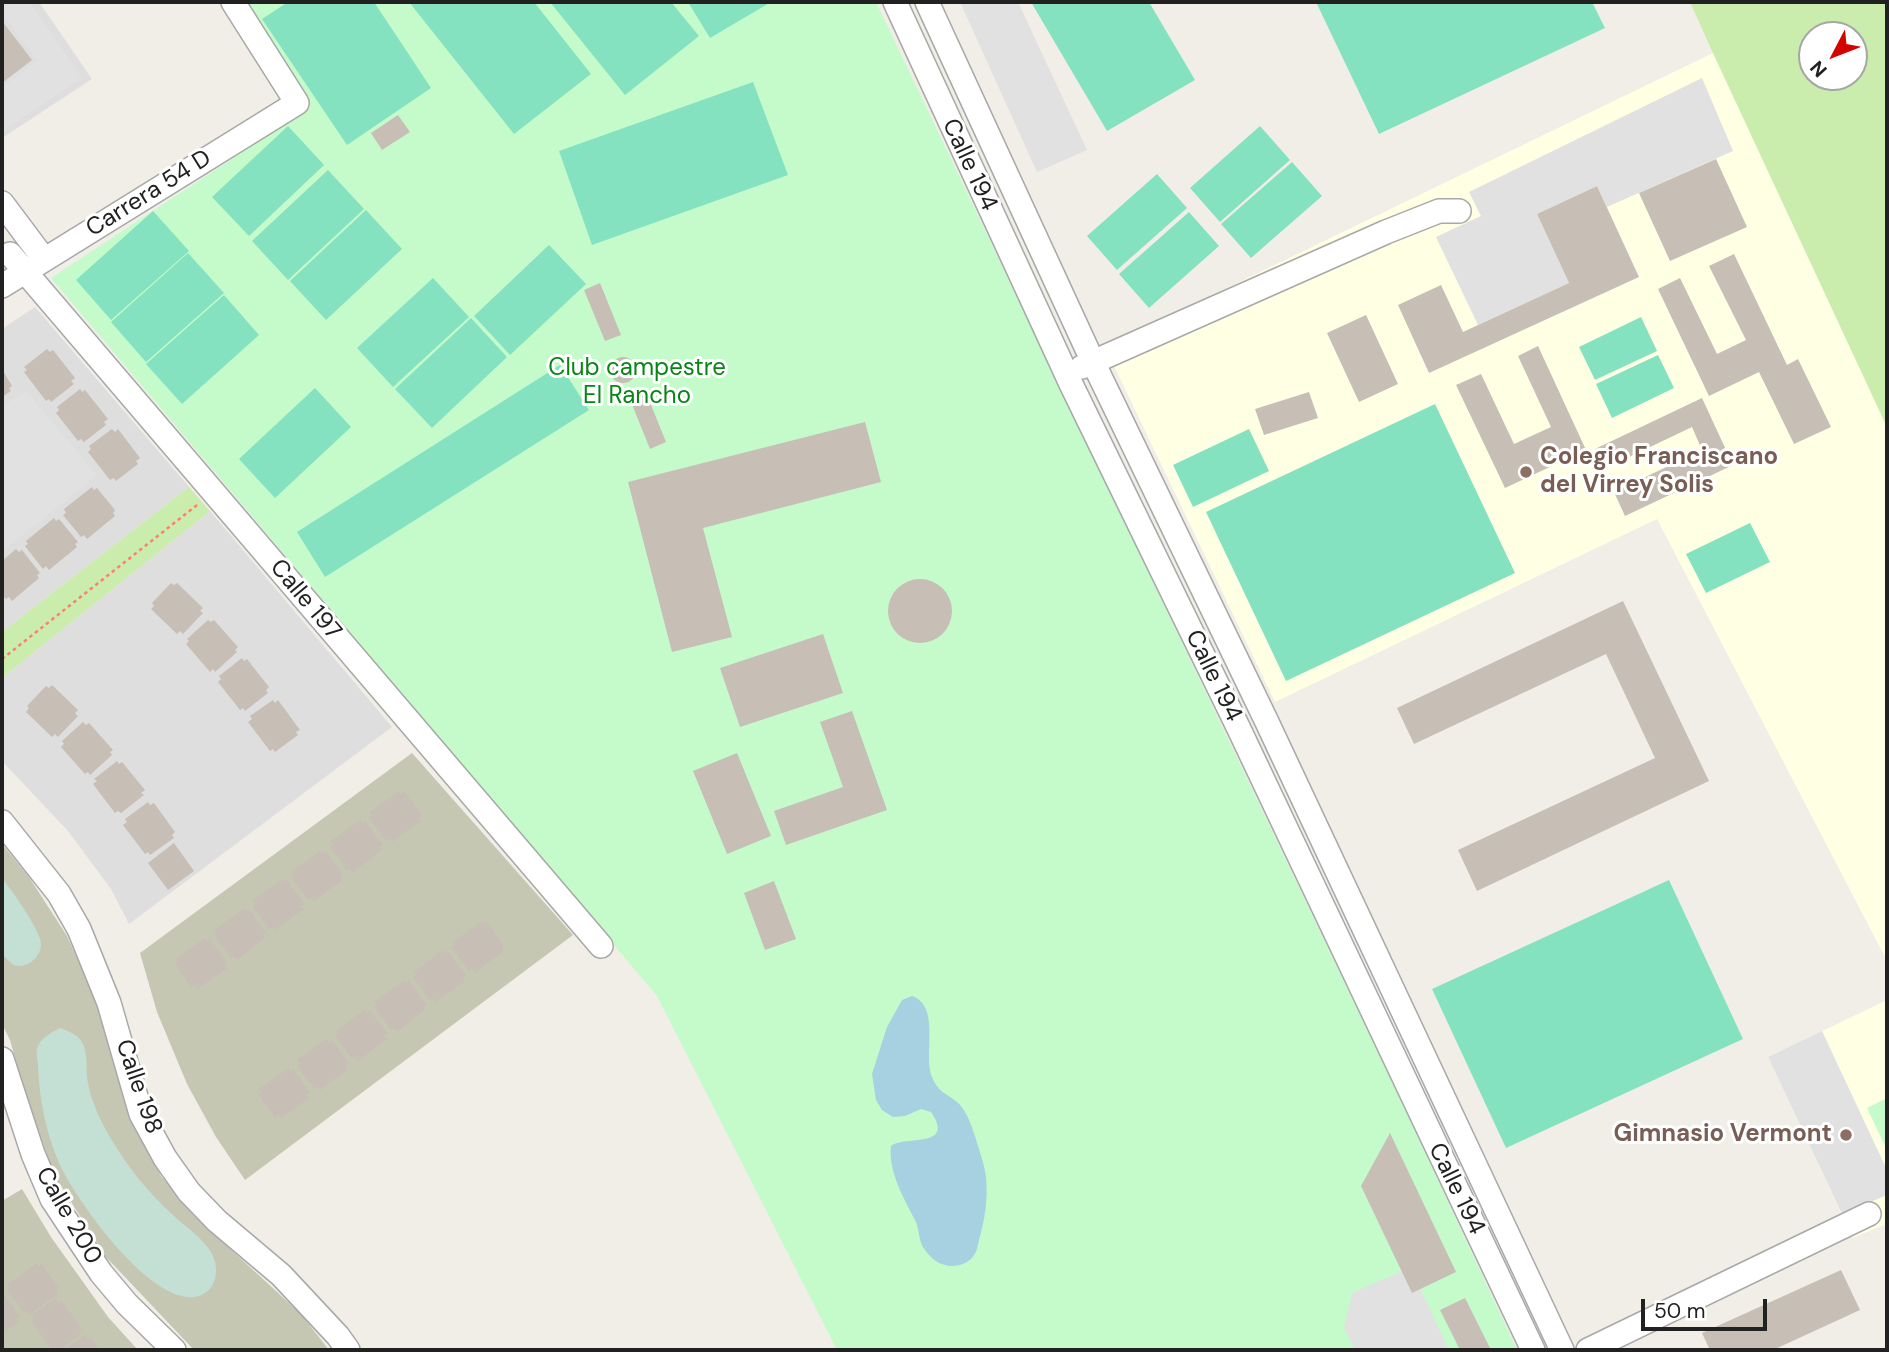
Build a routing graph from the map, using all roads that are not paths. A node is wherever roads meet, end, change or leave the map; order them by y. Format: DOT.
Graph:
graph roads {
  1 [pos="233,2"];
  2 [pos="895,2"];
  3 [pos="927,2"];
  4 [pos="2,203"];
  5 [pos="10,249"];
  6 [pos="44,259"];
  7 [pos="2,286"];
  8 [pos="1096,367"];
  9 [pos="1068,379"];
  10 [pos="2,822"];
  11 [pos="601,946"];
  12 [pos="2,1059"];
  13 [pos="1869,1214"];
  14 [pos="174,1350"];
  15 [pos="348,1350"];
  16 [pos="1533,1350"];
  17 [pos="1562,1350"];
  18 [pos="1588,1350"];
  1 -- 6 [label="street, Carrera 54 D"];
  2 -- 9 [label="street, Calle 194"];
  3 -- 8 [label="street, Calle 194"];
  4 -- 6 [label="street"];
  5 -- 6 [label="street, Carrera 54 D"];
  5 -- 7 [label="street, Carrera 54 D"];
  5 -- 11 [label="street, Calle 197"];
  8 -- 8 [label="street"];
  8 -- 9 [label="street"];
  8 -- 17 [label="street, Calle 194"];
  9 -- 16 [label="street, Calle 194"];
  10 -- 15 [label="street, Calle 198"];
  12 -- 14 [label="street, Calle 200"];
  13 -- 18 [label="street"];
}
